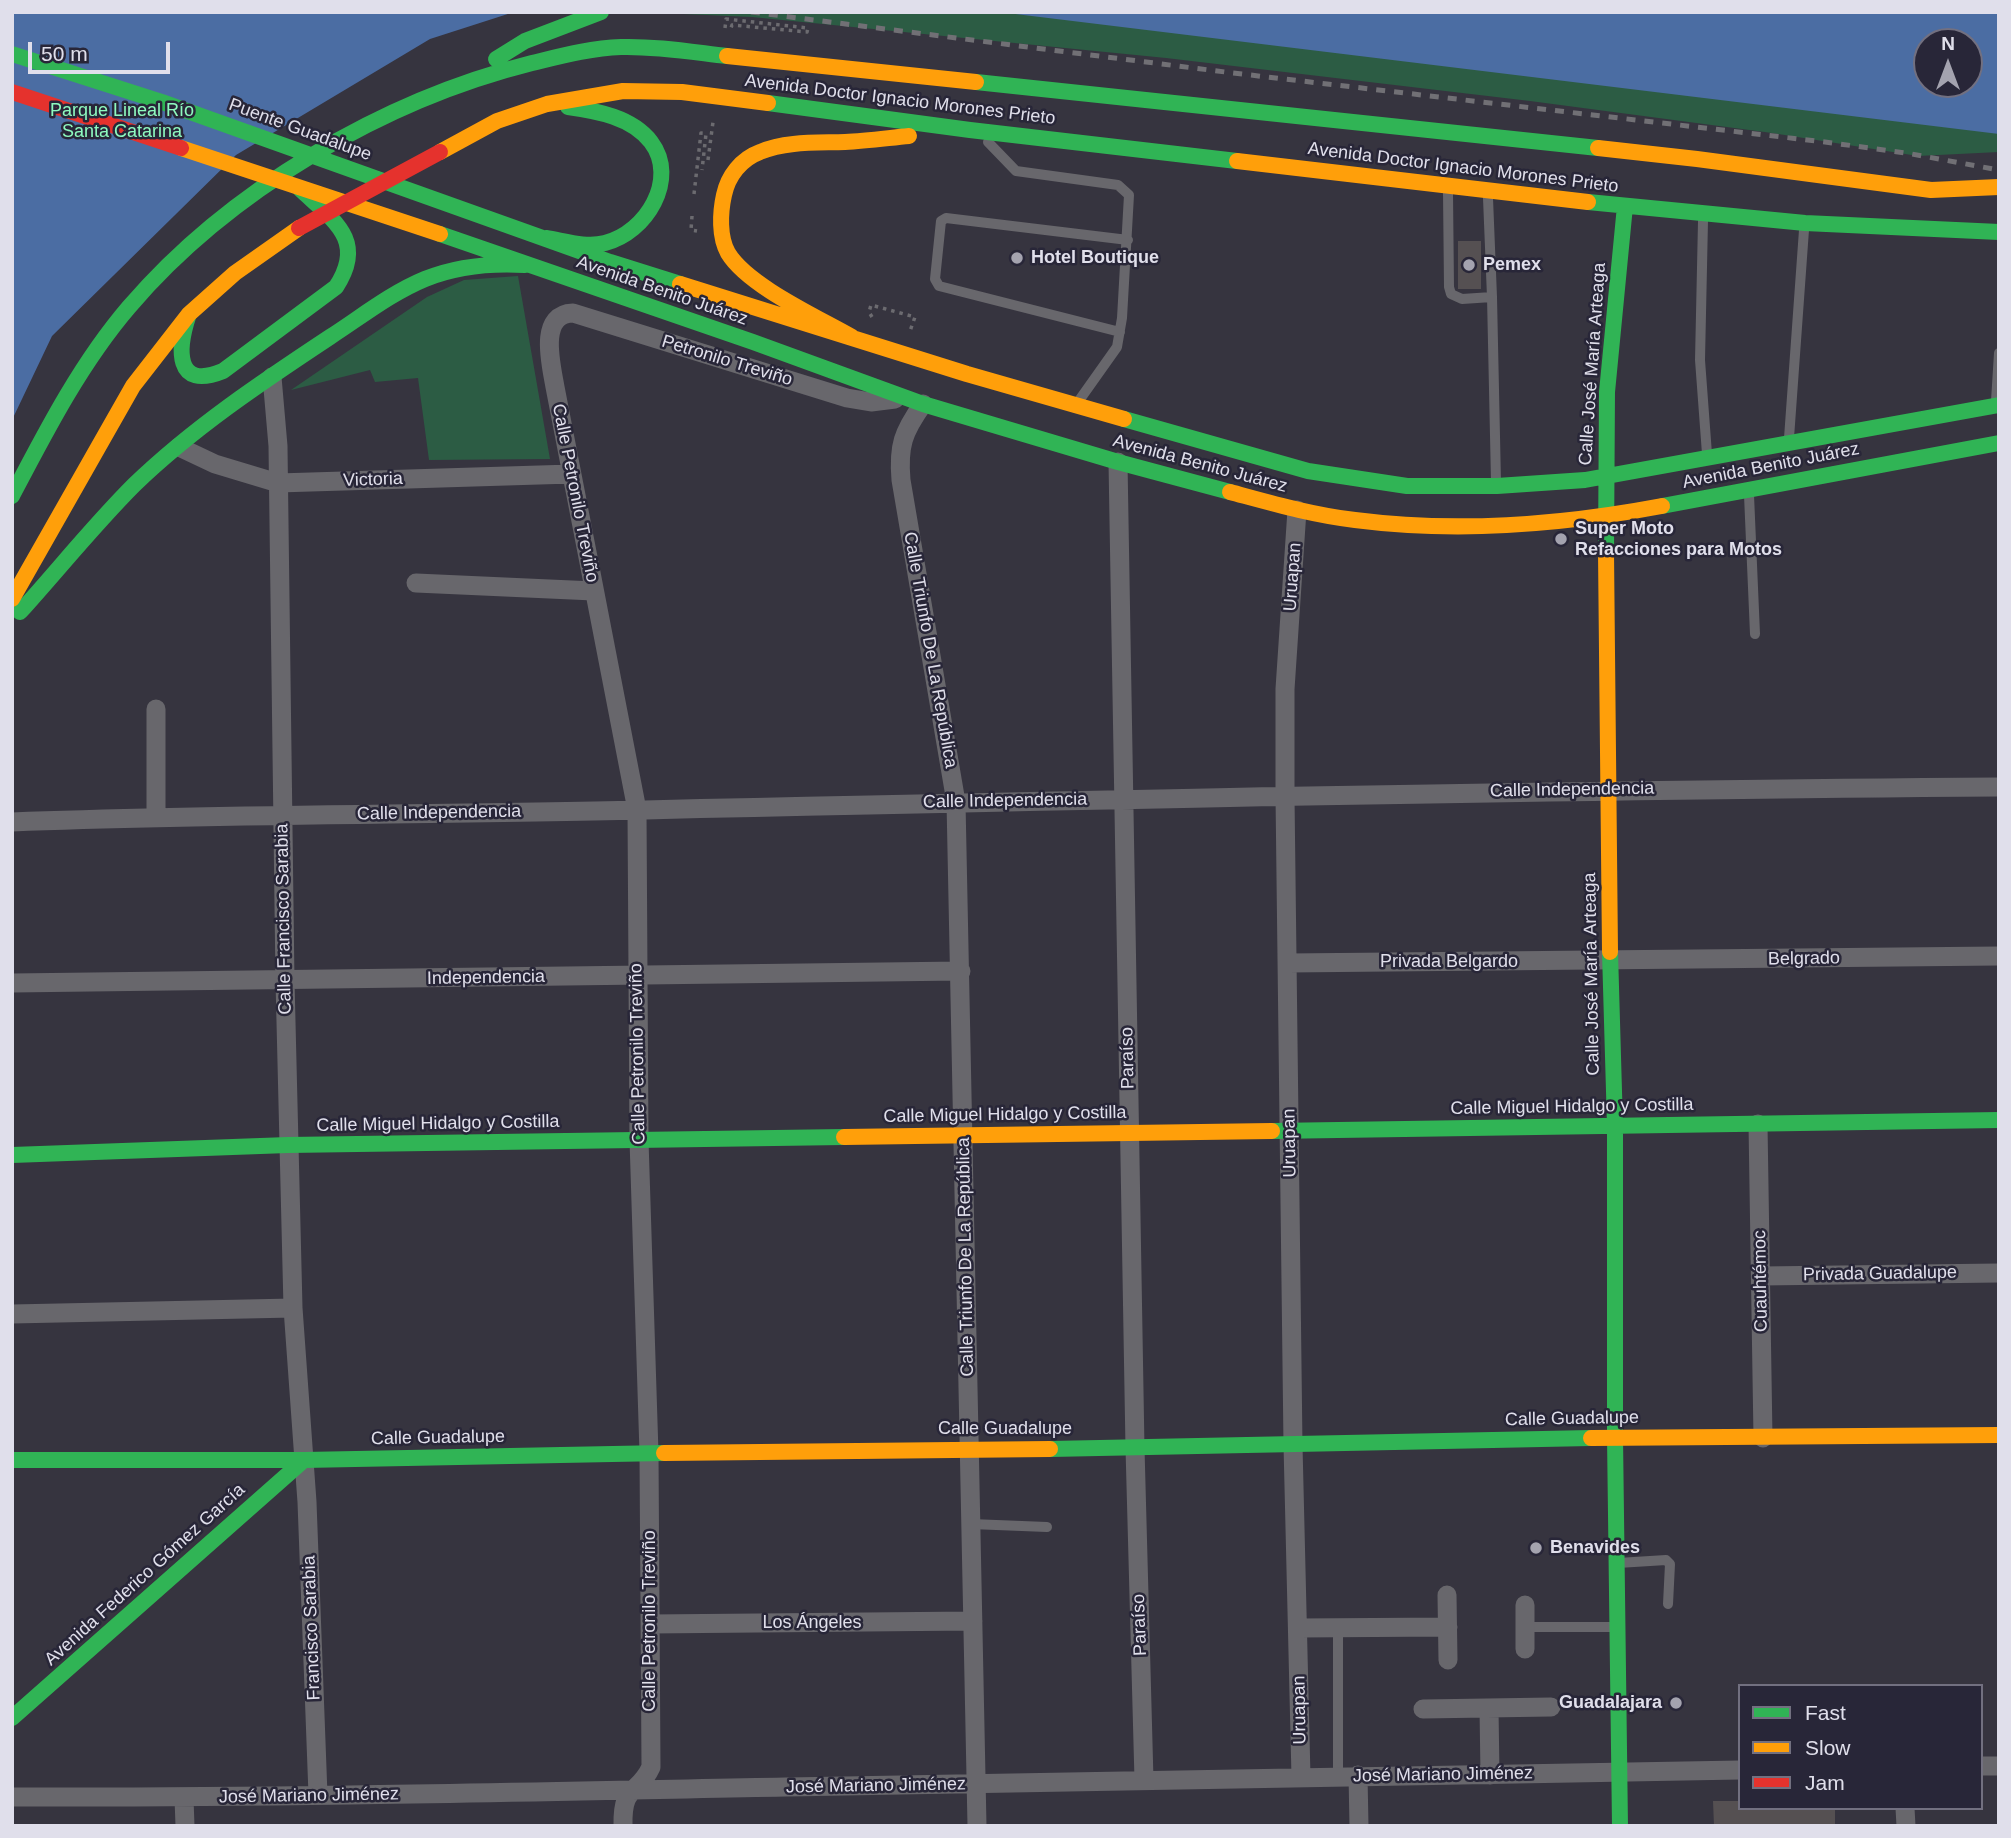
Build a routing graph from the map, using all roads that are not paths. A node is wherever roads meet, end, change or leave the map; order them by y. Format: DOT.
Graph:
graph roads {
  1 [pos="601,12"];
  2 [pos="12,54"];
  3 [pos="468,82"];
  4 [pos="12,92"];
  5 [pos="547,104"];
  6 [pos="974,131"];
  7 [pos="1448,185"];
  8 [pos="1999,187"];
  9 [pos="300,189"];
  10 [pos="1931,190"];
  11 [pos="1488,191"];
  12 [pos="1850,196"];
  13 [pos="1770,203"];
  14 [pos="455,206"];
  15 [pos="1625,206"];
  16 [pos="1703,214"];
  17 [pos="1805,223"];
  18 [pos="1999,232"];
  19 [pos="546,238"];
  20 [pos="1128,240"];
  21 [pos="525,265"];
  22 [pos="1492,297"];
  23 [pos="189,314"];
  24 [pos="556,318"];
  25 [pos="1120,332"];
  26 [pos="852,337"];
  27 [pos="1999,353"];
  28 [pos="967,374"];
  29 [pos="272,377"];
  30 [pos="901,397"];
  31 [pos="923,404"];
  32 [pos="1076,405"];
  33 [pos="1997,405"];
  34 [pos="1789,442"];
  35 [pos="1999,443"];
  36 [pos="179,447"];
  37 [pos="1707,458"];
  38 [pos="1118,462"];
  39 [pos="572,474"];
  40 [pos="1605,477"];
  41 [pos="278,483"];
  42 [pos="1497,486"];
  43 [pos="1748,490"];
  44 [pos="12,496"];
  45 [pos="1297,510"];
  46 [pos="1605,517"];
  47 [pos="416,583"];
  48 [pos="594,591"];
  49 [pos="12,599"];
  50 [pos="12,620"];
  51 [pos="1755,634"];
  52 [pos="156,709"];
  53 [pos="1999,786"];
  54 [pos="1609,789"];
  55 [pos="1285,796"];
  56 [pos="1124,799"];
  57 [pos="956,802"];
  58 [pos="637,810"];
  59 [pos="282,815"];
  60 [pos="156,816"];
  61 [pos="12,822"];
  62 [pos="1999,956"];
  63 [pos="1610,962"];
  64 [pos="1288,963"];
  65 [pos="961,971"];
  66 [pos="637,976"];
  67 [pos="285,981"];
  68 [pos="12,984"];
  69 [pos="1999,1120"];
  70 [pos="1758,1124"];
  71 [pos="1615,1126"];
  72 [pos="1290,1130"];
  73 [pos="1130,1133"];
  74 [pos="963,1135"];
  75 [pos="639,1140"];
  76 [pos="288,1145"];
  77 [pos="12,1155"];
  78 [pos="1999,1273"];
  79 [pos="1761,1276"];
  80 [pos="293,1308"];
  81 [pos="12,1314"];
  82 [pos="1999,1436"];
  83 [pos="1615,1437"];
  84 [pos="1763,1438"];
  85 [pos="1293,1445"];
  86 [pos="970,1448"];
  87 [pos="1135,1448"];
  88 [pos="649,1453"];
  89 [pos="12,1460"];
  90 [pos="304,1460"];
  91 [pos="971,1524"];
  92 [pos="1047,1527"];
  93 [pos="1618,1563"];
  94 [pos="1447,1595"];
  95 [pos="1668,1604"];
  96 [pos="1525,1605"];
  97 [pos="973,1622"];
  98 [pos="650,1624"];
  99 [pos="1448,1626"];
  100 [pos="1618,1626"];
  101 [pos="1525,1627"];
  102 [pos="1299,1628"];
  103 [pos="1338,1628"];
  104 [pos="1525,1649"];
  105 [pos="1448,1660"];
  106 [pos="1550,1707"];
  107 [pos="1489,1708"];
  108 [pos="1423,1709"];
  109 [pos="12,1718"];
  110 [pos="1738,1770"];
  111 [pos="1621,1772"];
  112 [pos="1490,1774"];
  113 [pos="1358,1775"];
  114 [pos="1338,1776"];
  115 [pos="1301,1777"];
  116 [pos="1144,1780"];
  117 [pos="975,1784"];
  118 [pos="629,1791"];
  119 [pos="318,1795"];
  120 [pos="12,1797"];
  121 [pos="184,1798"];
  122 [pos="1625,1823"];
  123 [pos="185,1826"];
  124 [pos="623,1826"];
  125 [pos="977,1826"];
  126 [pos="1359,1826"];
  1 -- 3 [label="main road"];
  2 -- 14 [label="main road, Puente Guadalupe"];
  3 -- 10 [label="main road, Avenida Doctor Ignacio Morones Prieto"];
  3 -- 44 [label="main road, Avenida Doctor Ignacio Morones Prieto"];
  4 -- 9 [label="main road"];
  5 -- 6 [label="main road, Avenida Doctor Ignacio Morones Prieto"];
  5 -- 19 [label="main road"];
  5 -- 23 [label="main road, Avenida Doctor Ignacio Morones Prieto"];
  6 -- 7 [label="main road, Avenida Doctor Ignacio Morones Prieto"];
  6 -- 20 [label="lane"];
  6 -- 26 [label="main road"];
  7 -- 11 [label="main road, Avenida Doctor Ignacio Morones Prieto"];
  7 -- 22 [label="lane"];
  8 -- 10 [label="main road, Avenida Doctor Ignacio Morones Prieto"];
  9 -- 21 [label="main road, Avenida Benito Juárez"];
  9 -- 23 [label="main road"];
  10 -- 12 [label="main road"];
  11 -- 15 [label="main road, Avenida Doctor Ignacio Morones Prieto"];
  11 -- 22 [label="lane"];
  13 -- 16 [label="main road"];
  14 -- 19 [label="main road, Avenida Benito Juárez"];
  15 -- 16 [label="main road, Avenida Doctor Ignacio Morones Prieto"];
  15 -- 40 [label="main road, Calle José María Arteaga"];
  16 -- 17 [label="main road, Avenida Doctor Ignacio Morones Prieto"];
  16 -- 37 [label="lane"];
  17 -- 18 [label="main road, Avenida Doctor Ignacio Morones Prieto"];
  17 -- 34 [label="lane"];
  19 -- 26 [label="main road, Avenida Benito Juárez"];
  20 -- 25 [label="lane"];
  20 -- 25 [label="lane"];
  21 -- 29 [label="main road"];
  21 -- 30 [label="main road, Avenida Benito Juárez"];
  22 -- 42 [label="lane"];
  23 -- 49 [label="main road, Avenida Doctor Ignacio Morones Prieto"];
  24 -- 30 [label="street, Petronilo Treviño"];
  24 -- 39 [label="street, Calle Petronilo Treviño"];
  25 -- 32 [label="lane"];
  26 -- 28 [label="main road, Avenida Benito Juárez"];
  27 -- 33 [label="lane"];
  28 -- 31 [label="main road"];
  28 -- 32 [label="main road, Avenida Benito Juárez"];
  29 -- 36 [label="main road"];
  29 -- 41 [label="street, Calle Francisco Sarabia"];
  30 -- 31 [label="main road, Avenida Benito Juárez"];
  31 -- 38 [label="main road, Avenida Benito Juárez"];
  31 -- 57 [label="street, Calle Triunfo De La República"];
  32 -- 42 [label="main road, Avenida Benito Juárez"];
  33 -- 34 [label="main road, Avenida Benito Juárez"];
  34 -- 37 [label="main road, Avenida Benito Juárez"];
  35 -- 43 [label="main road, Avenida Benito Juárez"];
  36 -- 41 [label="street, Victoria"];
  36 -- 50 [label="main road"];
  37 -- 40 [label="main road, Avenida Benito Juárez"];
  38 -- 45 [label="main road, Avenida Benito Juárez"];
  38 -- 56 [label="street, Paraíso"];
  39 -- 41 [label="street, Victoria"];
  39 -- 48 [label="street, Calle Petronilo Treviño"];
  40 -- 42 [label="main road, Avenida Benito Juárez"];
  40 -- 46 [label="main road, Calle José María Arteaga"];
  41 -- 59 [label="street, Calle Francisco Sarabia"];
  43 -- 46 [label="main road, Avenida Benito Juárez"];
  43 -- 51 [label="lane"];
  45 -- 46 [label="main road, Avenida Benito Juárez"];
  45 -- 55 [label="street, Uruapan"];
  46 -- 54 [label="main road, Calle José María Arteaga"];
  47 -- 48 [label="street"];
  48 -- 58 [label="street, Calle Petronilo Treviño"];
  52 -- 60 [label="street"];
  53 -- 54 [label="street, Calle Independencia"];
  54 -- 55 [label="street, Calle Independencia"];
  54 -- 63 [label="main road, Calle José María Arteaga"];
  55 -- 56 [label="street, Calle Independencia"];
  55 -- 64 [label="street, Uruapan"];
  56 -- 57 [label="street, Calle Independencia"];
  56 -- 73 [label="street, Paraíso"];
  57 -- 58 [label="street, Calle Independencia"];
  57 -- 65 [label="street, Calle Triunfo De La República"];
  58 -- 59 [label="street, Calle Independencia"];
  58 -- 66 [label="street, Calle Petronilo Treviño"];
  59 -- 60 [label="street, Calle Independencia"];
  59 -- 67 [label="street, Calle Francisco Sarabia"];
  60 -- 61 [label="street, Calle Independencia"];
  62 -- 63 [label="street, Belgrado"];
  63 -- 64 [label="street, Privada Belgardo"];
  63 -- 71 [label="main road, Calle José María Arteaga"];
  64 -- 72 [label="street, Uruapan"];
  65 -- 66 [label="street, Independencia"];
  65 -- 74 [label="street, Calle Triunfo De La República"];
  66 -- 67 [label="street, Independencia"];
  66 -- 75 [label="street, Calle Petronilo Treviño"];
  67 -- 68 [label="street, Independencia"];
  67 -- 76 [label="street, Calle Francisco Sarabia"];
  69 -- 70 [label="main road, Calle Miguel Hidalgo y Costilla"];
  70 -- 71 [label="main road, Calle Miguel Hidalgo y Costilla"];
  70 -- 79 [label="street, Cuauhtémoc"];
  71 -- 72 [label="main road, Calle Miguel Hidalgo y Costilla"];
  71 -- 83 [label="main road, Calle José María Arteaga"];
  72 -- 73 [label="main road, Calle Miguel Hidalgo y Costilla"];
  72 -- 85 [label="street, Uruapan"];
  73 -- 74 [label="main road, Calle Miguel Hidalgo y Costilla"];
  73 -- 87 [label="street, Paraíso"];
  74 -- 75 [label="main road, Calle Miguel Hidalgo y Costilla"];
  74 -- 86 [label="street, Calle Triunfo De La República"];
  75 -- 76 [label="main road, Calle Miguel Hidalgo y Costilla"];
  75 -- 88 [label="street, Calle Petronilo Treviño"];
  76 -- 77 [label="main road, Calle Miguel Hidalgo y Costilla"];
  76 -- 80 [label="street, Calle Francisco Sarabia"];
  78 -- 79 [label="street, Privada Guadalupe"];
  79 -- 84 [label="street, Cuauhtémoc"];
  80 -- 81 [label="street"];
  80 -- 90 [label="street, Calle Francisco Sarabia"];
  82 -- 84 [label="main road, Calle Guadalupe"];
  83 -- 84 [label="main road, Calle Guadalupe"];
  83 -- 85 [label="main road, Calle Guadalupe"];
  83 -- 93 [label="main road, Calle José María Arteaga"];
  85 -- 87 [label="main road, Calle Guadalupe"];
  85 -- 102 [label="street, Uruapan"];
  86 -- 87 [label="main road, Calle Guadalupe"];
  86 -- 88 [label="main road, Calle Guadalupe"];
  86 -- 91 [label="street, Calle Triunfo De La República"];
  87 -- 116 [label="street, Paraíso"];
  88 -- 90 [label="main road, Calle Guadalupe"];
  88 -- 98 [label="street, Calle Petronilo Treviño"];
  89 -- 90 [label="main road, Calle Guadalupe"];
  90 -- 109 [label="main road, Avenida Federico Gómez García"];
  90 -- 119 [label="street, Francisco Sarabia"];
  91 -- 92 [label="lane"];
  91 -- 97 [label="street, Calle Triunfo De La República"];
  93 -- 95 [label="lane"];
  93 -- 100 [label="main road, Calle José María Arteaga"];
  94 -- 99 [label="street"];
  96 -- 101 [label="street"];
  97 -- 98 [label="street, Los Ángeles"];
  97 -- 117 [label="street, Calle Triunfo De La República"];
  98 -- 118 [label="street, Calle Petronilo Treviño"];
  99 -- 103 [label="street"];
  99 -- 105 [label="street"];
  100 -- 101 [label="lane"];
  100 -- 111 [label="main road, Calle José María Arteaga"];
  101 -- 104 [label="street"];
  102 -- 103 [label="street"];
  102 -- 115 [label="street, Uruapan"];
  103 -- 114 [label="lane"];
  106 -- 107 [label="street"];
  107 -- 108 [label="street"];
  107 -- 112 [label="street"];
  110 -- 111 [label="street, José Mariano Jiménez"];
  111 -- 112 [label="street, José Mariano Jiménez"];
  111 -- 122 [label="main road, Calle José María Arteaga"];
  112 -- 113 [label="street, José Mariano Jiménez"];
  113 -- 114 [label="street, José Mariano Jiménez"];
  113 -- 126 [label="street"];
  114 -- 115 [label="street, José Mariano Jiménez"];
  115 -- 116 [label="street, José Mariano Jiménez"];
  116 -- 117 [label="street, José Mariano Jiménez"];
  117 -- 118 [label="street, José Mariano Jiménez"];
  117 -- 125 [label="street, Calle Triunfo De La República"];
  118 -- 119 [label="street, José Mariano Jiménez"];
  118 -- 124 [label="street"];
  119 -- 121 [label="street, José Mariano Jiménez"];
  120 -- 121 [label="street, José Mariano Jiménez"];
  121 -- 123 [label="street"];
}
